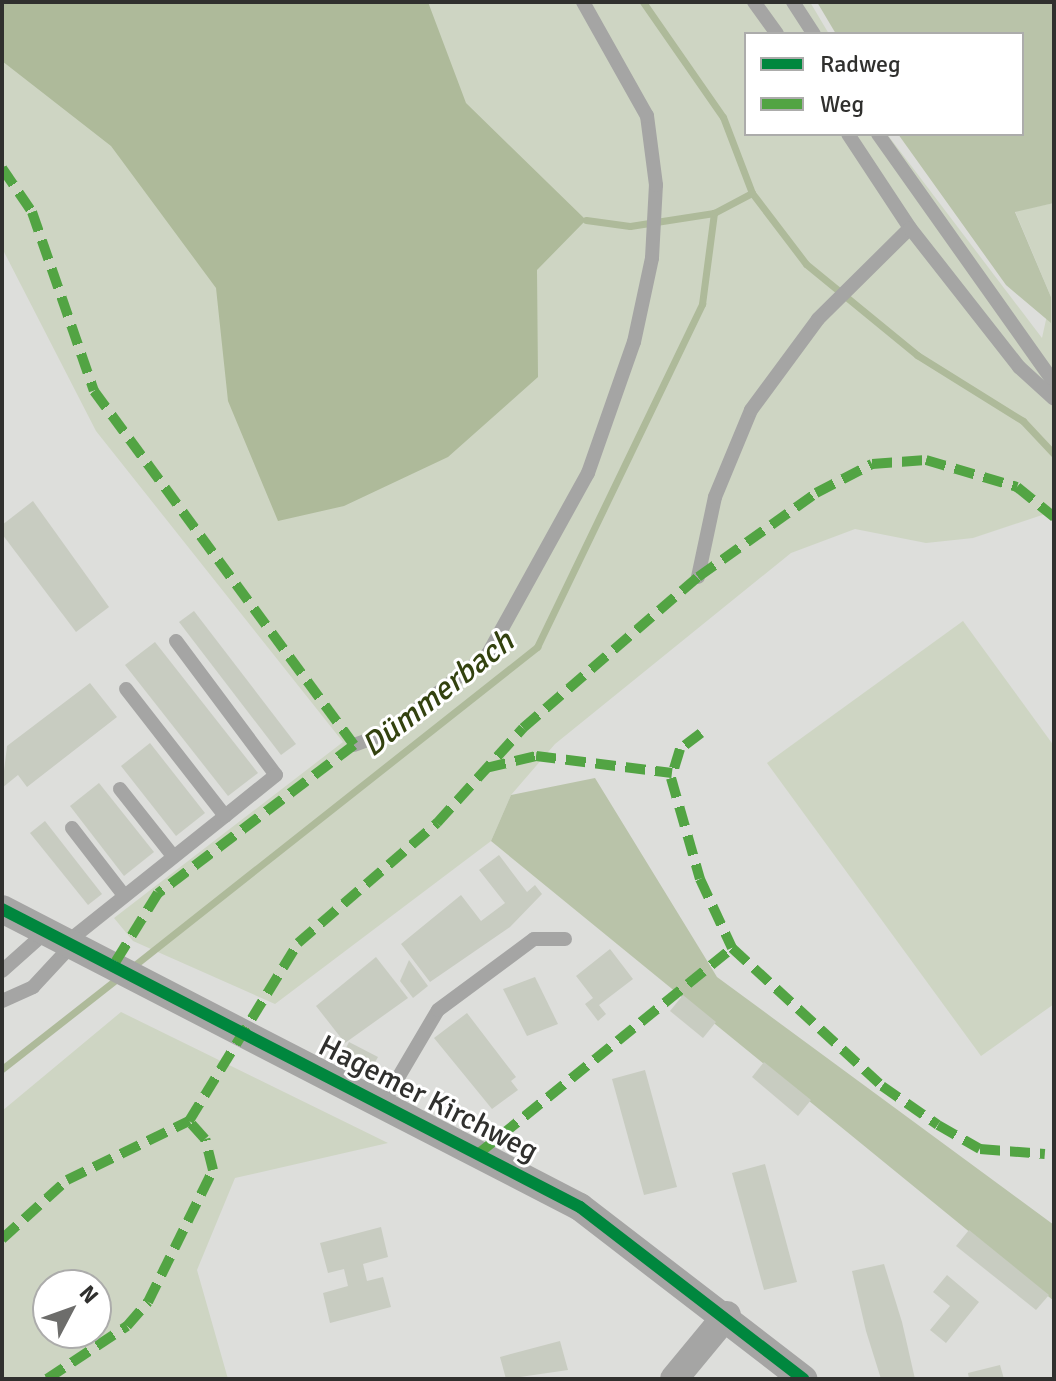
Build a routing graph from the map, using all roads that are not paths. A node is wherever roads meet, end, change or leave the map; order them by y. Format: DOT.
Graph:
graph roads {
  1 [pos="583,2"];
  2 [pos="754,2"];
  3 [pos="793,2"];
  4 [pos="776,32"];
  5 [pos="813,32"];
  6 [pos="849,136"];
  7 [pos="879,136"];
  8 [pos="910,228"];
  9 [pos="1054,383"];
  10 [pos="1054,399"];
  11 [pos="698,577"];
  12 [pos="176,641"];
  13 [pos="126,689"];
  14 [pos="354,745"];
  15 [pos="120,789"];
  16 [pos="225,816"];
  17 [pos="72,828"];
  18 [pos="173,856"];
  19 [pos="123,894"];
  20 [pos="2,909"];
  21 [pos="565,939"];
  22 [pos="61,940"];
  23 [pos="2,971"];
  24 [pos="2,1001"];
  25 [pos="382,1105"];
  26 [pos="727,1315"];
  27 [pos="674,1379"];
  28 [pos="803,1379"];
  1 -- 14 [label="lane"];
  2 -- 4 [label="lane"];
  3 -- 5 [label="lane"];
  6 -- 8 [label="lane"];
  7 -- 9 [label="lane"];
  8 -- 10 [label="lane"];
  8 -- 11 [label="lane"];
  12 -- 16 [label="lane"];
  13 -- 16 [label="lane"];
  15 -- 18 [label="lane"];
  16 -- 18 [label="lane"];
  17 -- 19 [label="lane"];
  18 -- 19 [label="lane"];
  19 -- 22 [label="lane"];
  20 -- 22 [label="street, Hagemer Kirchweg"];
  21 -- 25 [label="lane"];
  22 -- 23 [label="lane"];
  22 -- 24 [label="lane"];
  22 -- 25 [label="street, Hagemer Kirchweg"];
  25 -- 26 [label="street, Hagemer Kirchweg"];
  26 -- 27 [label="street"];
  26 -- 28 [label="street, Hagemer Kirchweg"];
}
